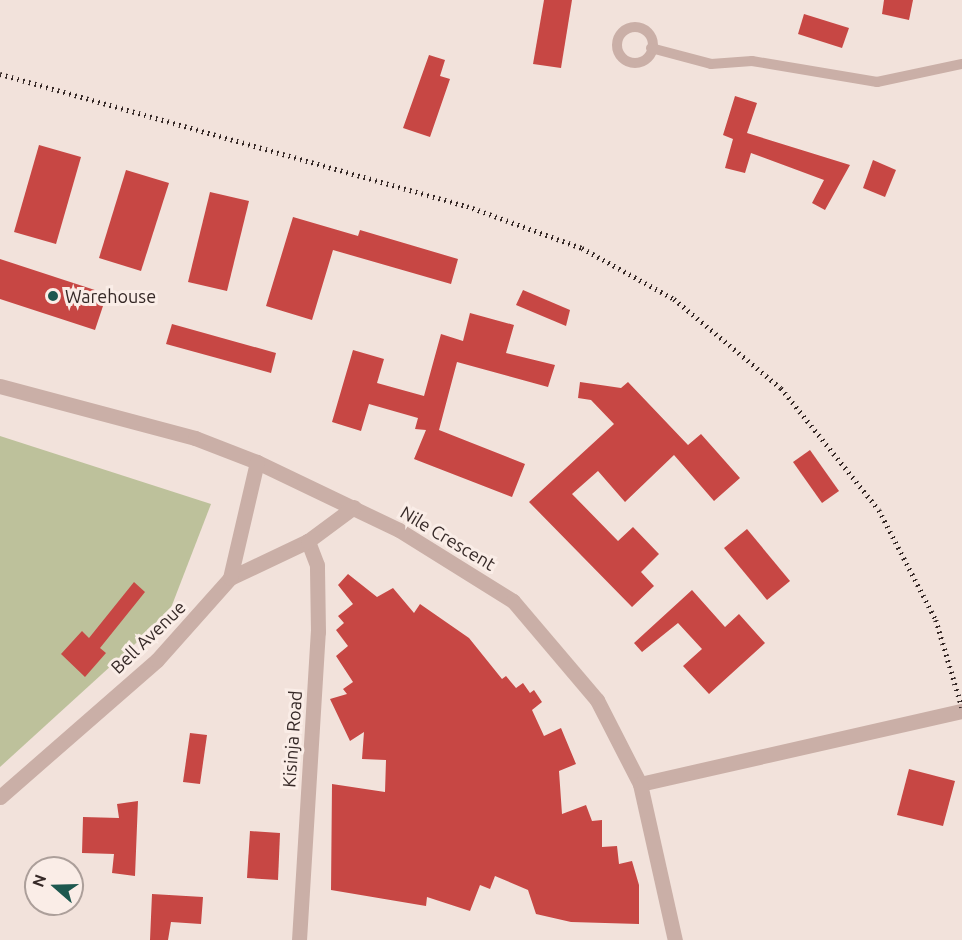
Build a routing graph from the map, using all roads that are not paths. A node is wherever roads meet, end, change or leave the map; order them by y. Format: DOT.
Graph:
graph roads {
  1 [pos="651,48"];
  2 [pos="962,64"];
  3 [pos="0,386"];
  4 [pos="257,462"];
  5 [pos="354,507"];
  6 [pos="308,541"];
  7 [pos="230,579"];
  8 [pos="962,711"];
  9 [pos="640,784"];
  10 [pos="0,797"];
  11 [pos="299,940"];
  12 [pos="675,940"];
  1 -- 2 [label="lane"];
  3 -- 4 [label="street, Nile Crescent"];
  4 -- 5 [label="street, Nile Crescent"];
  4 -- 7 [label="street, Bell Avenue"];
  5 -- 6 [label="street"];
  5 -- 9 [label="street, Nile Crescent"];
  6 -- 7 [label="street"];
  6 -- 11 [label="street, Kisinja Road"];
  7 -- 10 [label="street, Bell Avenue"];
  8 -- 9 [label="street"];
  9 -- 12 [label="street, Nile Crescent"];
}
